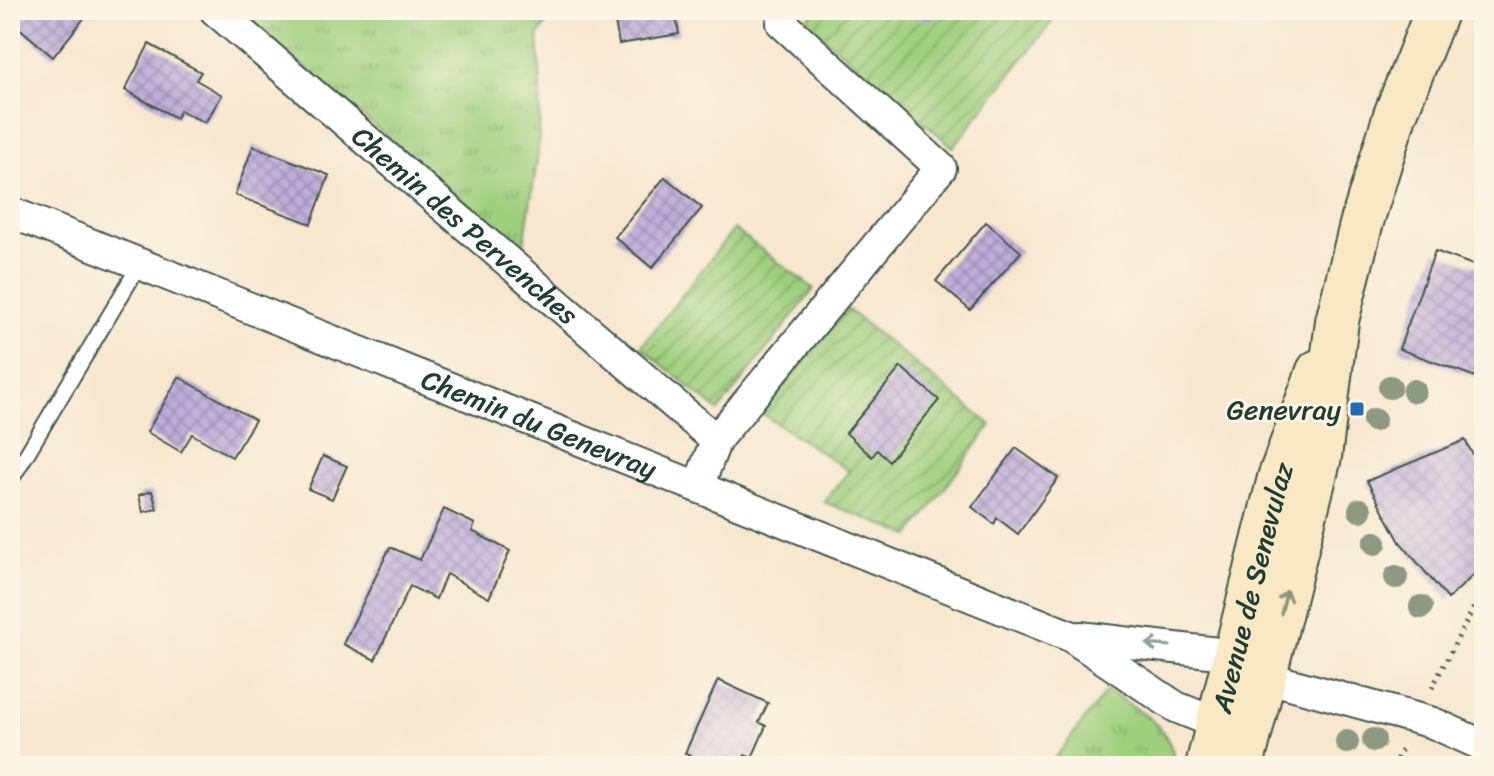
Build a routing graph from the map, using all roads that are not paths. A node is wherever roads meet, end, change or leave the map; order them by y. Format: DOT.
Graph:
graph roads {
  1 [pos="215,10"];
  2 [pos="1437,10"];
  3 [pos="782,23"];
  4 [pos="10,212"];
  5 [pos="140,264"];
  6 [pos="716,440"];
  7 [pos="10,482"];
  8 [pos="698,487"];
  9 [pos="1070,636"];
  10 [pos="1250,666"];
  11 [pos="1237,741"];
  12 [pos="1484,746"];
  13 [pos="1207,766"];
  1 -- 6 [label="street, Chemin des Pervenches"];
  2 -- 10 [label="main road, Avenue de Senevulaz"];
  3 -- 6 [label="street"];
  4 -- 5 [label="street, Chemin du Genevray"];
  5 -- 7 [label="lane"];
  5 -- 8 [label="street, Chemin du Genevray"];
  6 -- 8 [label="street"];
  8 -- 9 [label="street, Chemin du Genevray"];
  10 -- 9 [label="street, Chemin du Genevray, one-way"];
  9 -- 11 [label="street, Chemin du Genevray"];
  10 -- 11 [label="main road, Avenue de Senevulaz"];
  10 -- 12 [label="street, Chemin du Genevray"];
  11 -- 13 [label="main road, Avenue de Senevulaz"];
}
